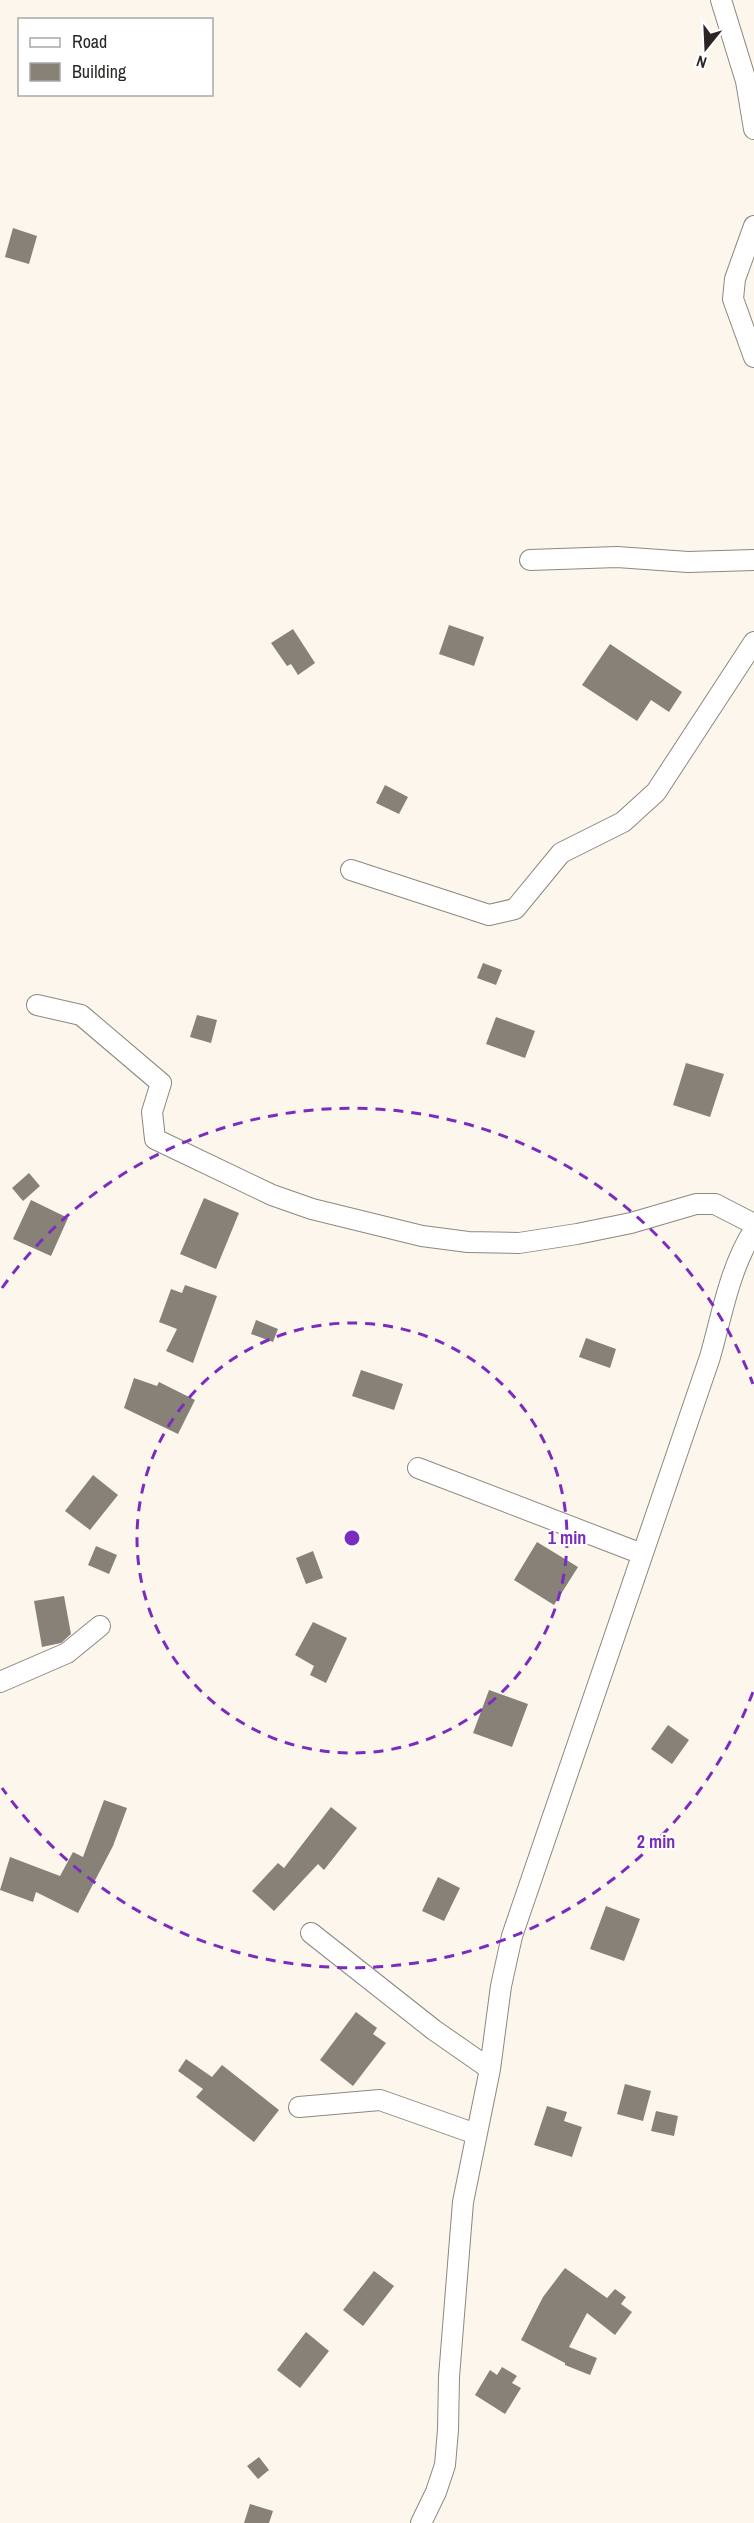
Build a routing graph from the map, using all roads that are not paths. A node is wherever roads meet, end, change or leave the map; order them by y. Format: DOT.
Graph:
graph roads {
  1 [pos="721,0"];
  2 [pos="754,129"];
  3 [pos="754,226"];
  4 [pos="754,357"];
  5 [pos="530,560"];
  6 [pos="754,561"];
  7 [pos="754,642"];
  8 [pos="351,870"];
  9 [pos="37,1005"];
  10 [pos="754,1224"];
  11 [pos="754,1230"];
  12 [pos="418,1467"];
  13 [pos="642,1554"];
  14 [pos="99,1626"];
  15 [pos="0,1682"];
  16 [pos="311,1933"];
  17 [pos="490,2068"];
  18 [pos="299,2107"];
  19 [pos="476,2134"];
  20 [pos="421,2523"];
  1 -- 2 [label="street"];
  3 -- 4 [label="street"];
  5 -- 6 [label="street"];
  7 -- 8 [label="street"];
  9 -- 10 [label="street"];
  11 -- 13 [label="street"];
  12 -- 13 [label="street"];
  13 -- 17 [label="street"];
  14 -- 15 [label="street"];
  16 -- 17 [label="street"];
  17 -- 19 [label="street"];
  18 -- 19 [label="street"];
  19 -- 20 [label="street"];
}
